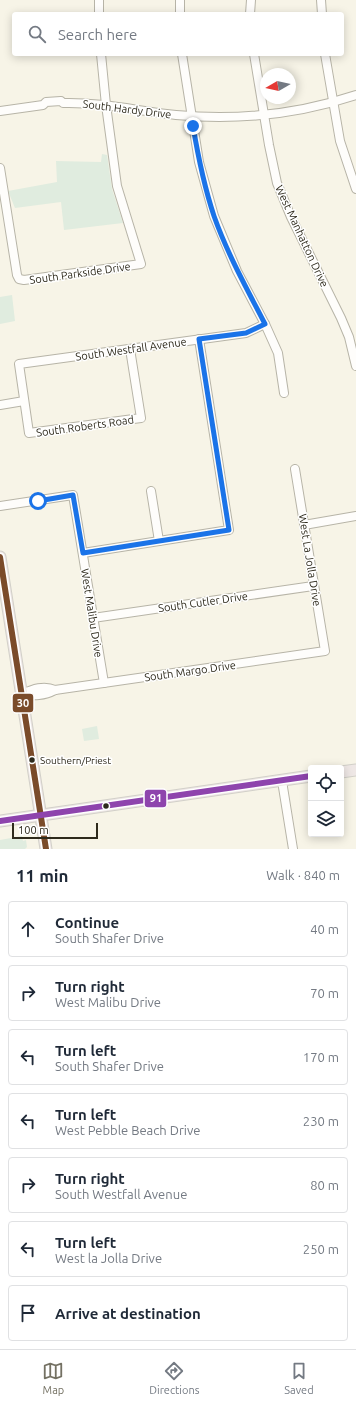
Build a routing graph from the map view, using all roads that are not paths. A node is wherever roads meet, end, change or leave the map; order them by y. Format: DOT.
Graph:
graph roads {
  1 [pos="99,0"];
  2 [pos="180,0"];
  3 [pos="251,0"];
  4 [pos="322,0"];
  5 [pos="99,12"];
  6 [pos="180,12"];
  7 [pos="250,12"];
  8 [pos="322,12"];
  9 [pos="101,56"];
  10 [pos="182,56"];
  11 [pos="254,56"];
  12 [pos="325,56"];
  13 [pos="356,95"];
  14 [pos="333,102"];
  15 [pos="106,105"];
  16 [pos="0,111"];
  17 [pos="191,116"];
  18 [pos="264,116"];
  19 [pos="0,168"];
  20 [pos="356,190"];
  21 [pos="265,324"];
  22 [pos="199,339"];
  23 [pos="130,349"];
  24 [pos="356,366"];
  25 [pos="284,393"];
  26 [pos="24,401"];
  27 [pos="0,405"];
  28 [pos="295,469"];
  29 [pos="151,491"];
  30 [pos="0,506"];
  31 [pos="356,516"];
  32 [pos="304,525"];
  33 [pos="159,541"];
  34 [pos="83,553"];
  35 [pos="0,557"];
  36 [pos="314,586"];
  37 [pos="93,618"];
  38 [pos="324,651"];
  39 [pos="104,683"];
  40 [pos="21,694"];
  41 [pos="356,770"];
  42 [pos="344,772"];
  43 [pos="308,777"];
  44 [pos="282,781"];
  45 [pos="41,814"];
  46 [pos="0,821"];
  47 [pos="46,849"];
  48 [pos="293,849"];
  1 -- 5 [label="street"];
  2 -- 6 [label="street"];
  3 -- 7 [label="street"];
  4 -- 8 [label="street"];
  9 -- 15 [label="street"];
  10 -- 17 [label="street"];
  11 -- 18 [label="street, West Manhatton Drive"];
  12 -- 14 [label="street"];
  13 -- 14 [label="street, South Hardy Drive"];
  14 -- 18 [label="street, South Hardy Drive"];
  14 -- 20 [label="street"];
  15 -- 16 [label="street, South Hardy Drive"];
  15 -- 17 [label="street, South Hardy Drive"];
  15 -- 19 [label="street, South Parkside Drive"];
  17 -- 18 [label="street, South Hardy Drive"];
  17 -- 21 [label="street"];
  18 -- 24 [label="street, West Manhatton Drive"];
  21 -- 22 [label="street, South Westfall Avenue"];
  21 -- 25 [label="street"];
  22 -- 23 [label="street, South Westfall Avenue"];
  22 -- 33 [label="street"];
  23 -- 26 [label="street, South Westfall Avenue"];
  23 -- 26 [label="street, South Roberts Road"];
  26 -- 27 [label="street"];
  28 -- 32 [label="street, West La Jolla Drive"];
  29 -- 33 [label="street"];
  30 -- 34 [label="street, West Malibu Drive"];
  31 -- 32 [label="street"];
  32 -- 36 [label="street, West La Jolla Drive"];
  33 -- 34 [label="street"];
  34 -- 37 [label="street, West Malibu Drive"];
  35 -- 40 [label="main road"];
  36 -- 37 [label="street, South Cutler Drive"];
  36 -- 38 [label="street, West La Jolla Drive"];
  37 -- 39 [label="street, West Malibu Drive"];
  38 -- 39 [label="street, South Margo Drive"];
  39 -- 40 [label="street, South Margo Drive"];
  40 -- 45 [label="main road"];
  41 -- 42 [label="main road"];
  43 -- 44 [label="main road"];
  44 -- 45 [label="main road"];
  44 -- 48 [label="street"];
  45 -- 46 [label="main road"];
  45 -- 47 [label="main road"];
}
